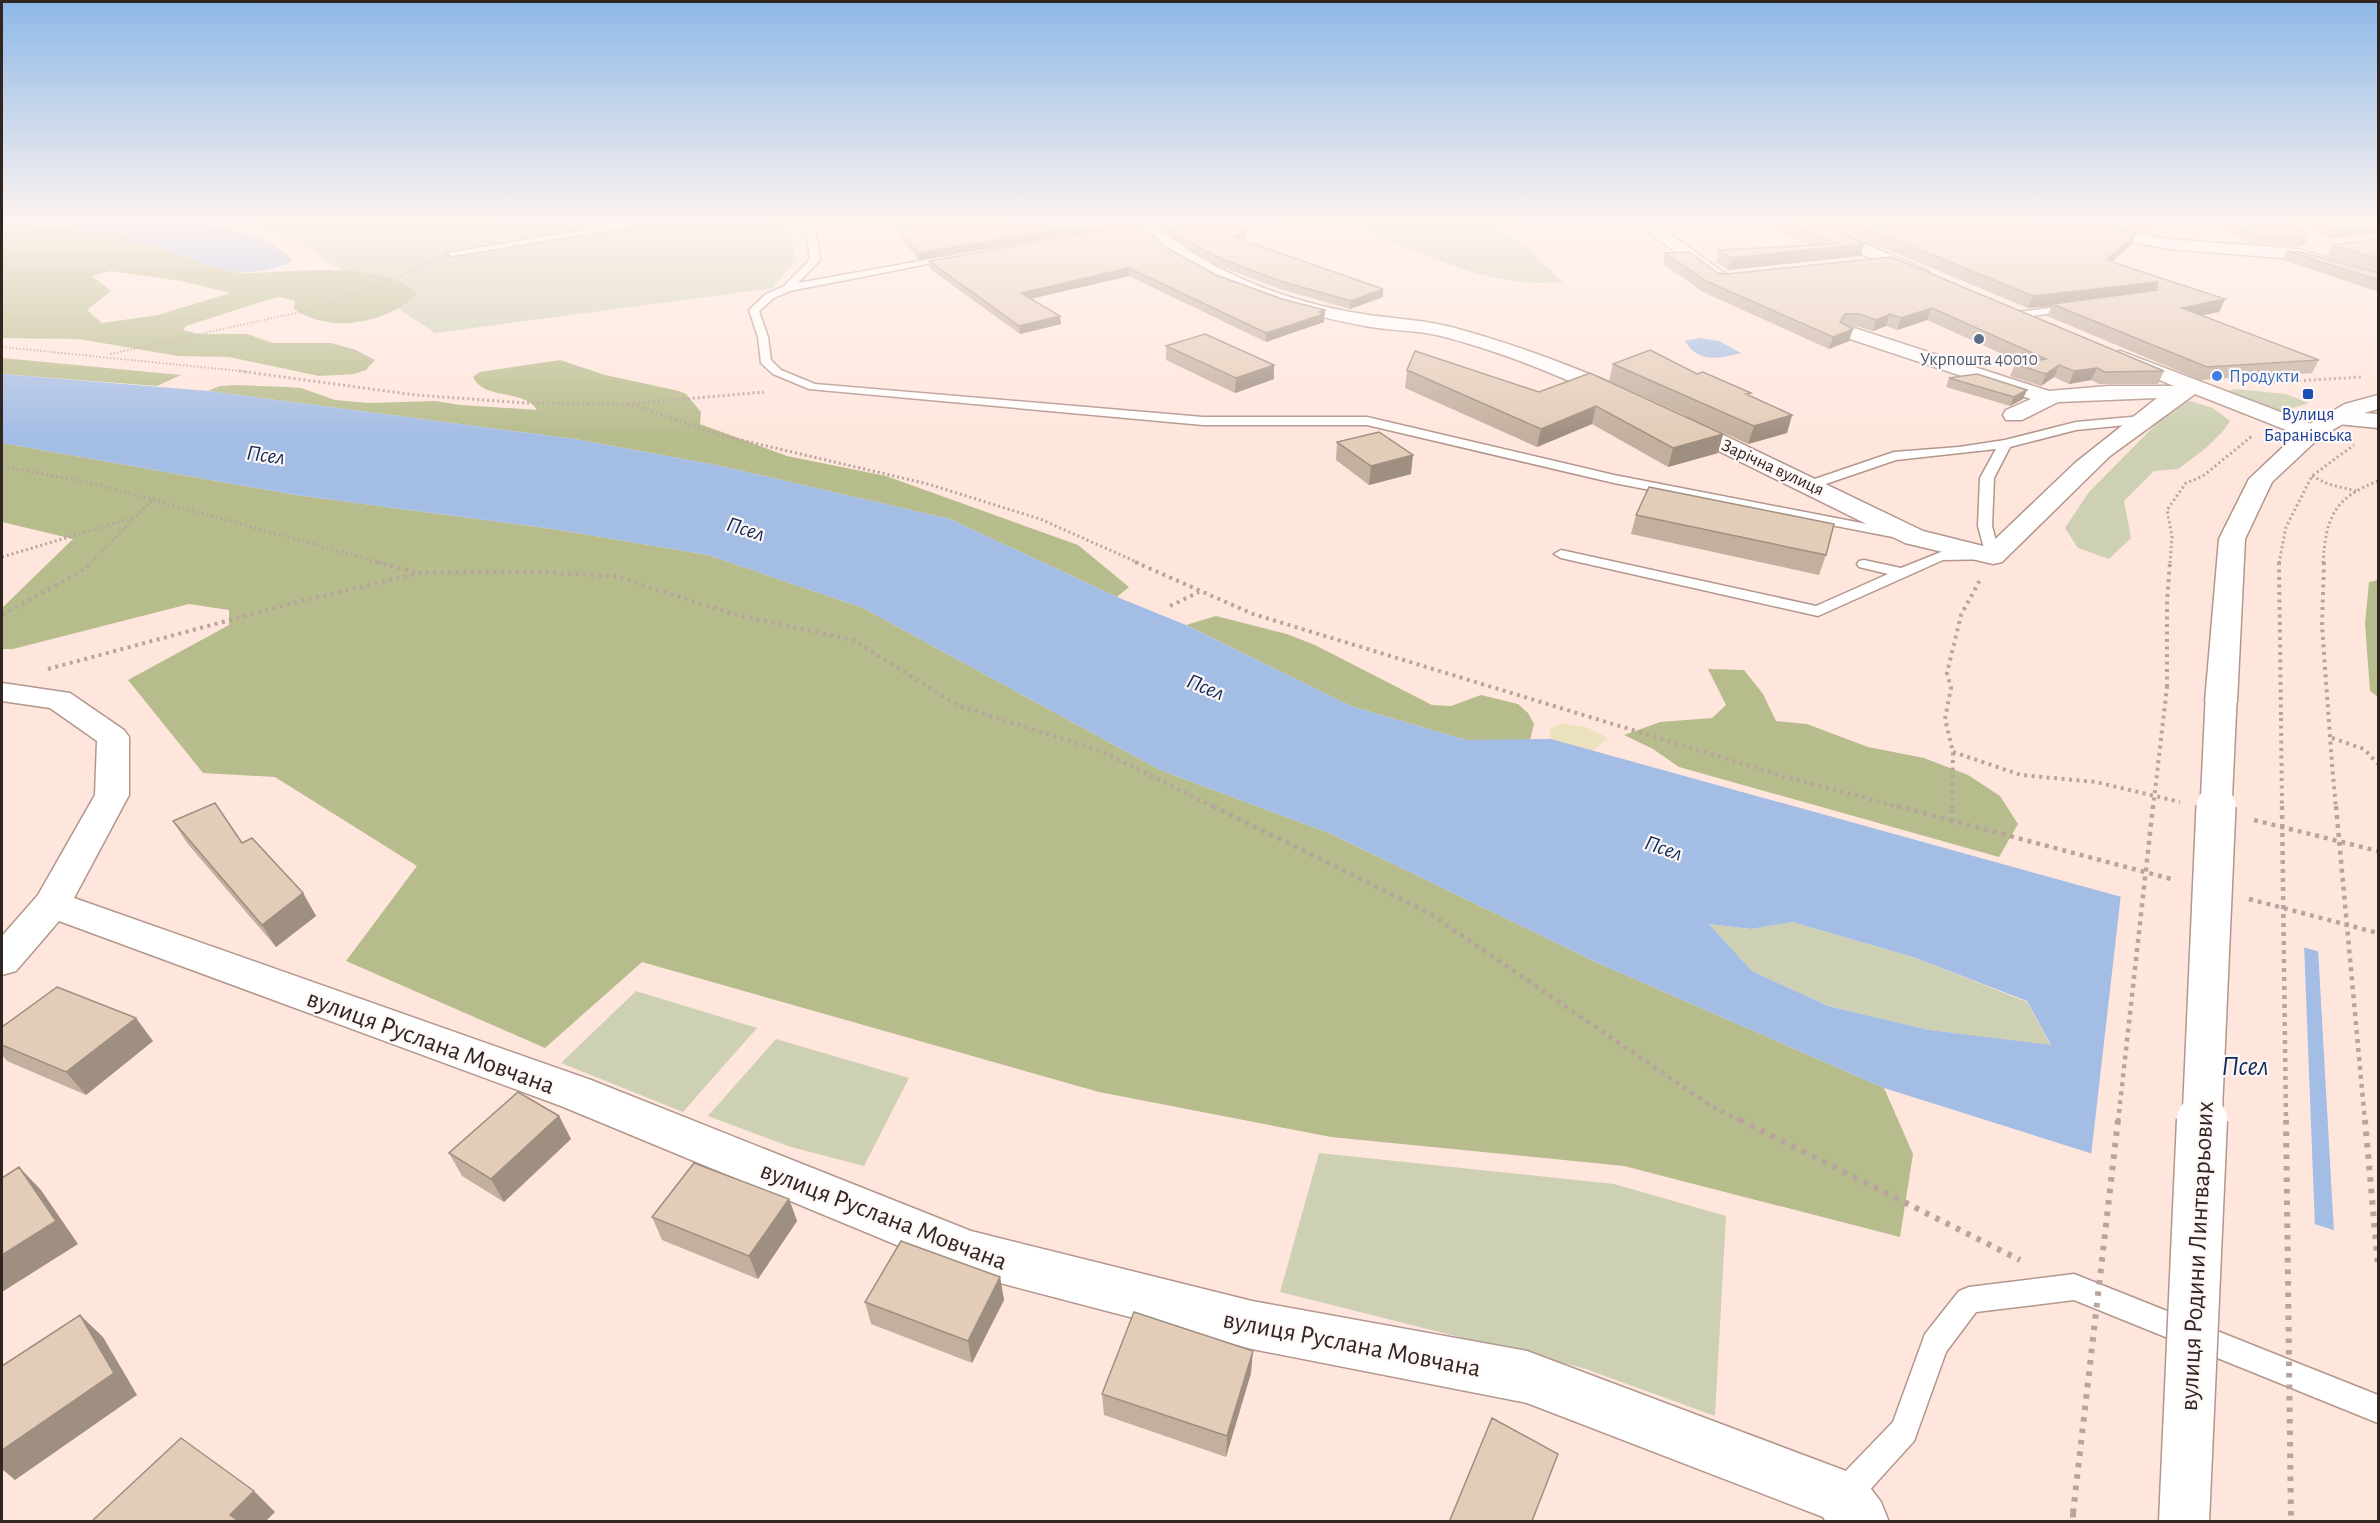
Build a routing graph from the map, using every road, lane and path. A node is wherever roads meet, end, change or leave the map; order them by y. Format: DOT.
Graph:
graph roads {
  1 [pos="359,293"];
  2 [pos="777,293"];
  3 [pos="1267,293"];
  4 [pos="1996,306"];
  5 [pos="2088,306"];
  6 [pos="2018,315"];
  7 [pos="2050,329"];
  8 [pos="1848,332"];
  9 [pos="2,347"];
  10 [pos="2104,351"];
  11 [pos="106,355"];
  12 [pos="2367,377"];
  13 [pos="2255,384"];
  14 [pos="813,387"];
  15 [pos="2186,389"];
  16 [pos="2050,398"];
  17 [pos="1634,402"];
  18 [pos="2379,402"];
  19 [pos="617,404"];
  20 [pos="2014,415"];
  21 [pos="1665,417"];
  22 [pos="2142,420"];
  23 [pos="2379,421"];
  24 [pos="2324,425"];
  25 [pos="2253,428"];
  26 [pos="2360,441"];
  27 [pos="2005,444"];
  28 [pos="2,466"];
  29 [pos="2312,476"];
  30 [pos="2379,481"];
  31 [pos="1811,484"];
  32 [pos="2358,491"];
  33 [pos="154,498"];
  34 [pos="135,518"];
  35 [pos="1914,537"];
  36 [pos="1561,554"];
  37 [pos="1994,556"];
  38 [pos="2,557"];
  39 [pos="1864,564"];
  40 [pos="420,573"];
  41 [pos="1903,573"];
  42 [pos="1200,592"];
  43 [pos="1170,606"];
  44 [pos="2,615"];
  45 [pos="45,670"];
  46 [pos="2,692"];
  47 [pos="2281,718"];
  48 [pos="2332,738"];
  49 [pos="1953,752"];
  50 [pos="2379,764"];
  51 [pos="2187,804"];
  52 [pos="2243,818"];
  53 [pos="1952,823"];
  54 [pos="2379,851"];
  55 [pos="2182,882"];
  56 [pos="2240,897"];
  57 [pos="52,904"];
  58 [pos="2379,933"];
  59 [pos="2,961"];
  60 [pos="2379,1266"];
  61 [pos="2074,1287"];
  62 [pos="2379,1409"];
  63 [pos="1852,1509"];
  64 [pos="2073,1521"];
  65 [pos="2184,1521"];
  66 [pos="2291,1521"];
  1 -- 11 [label="path"];
  2 -- 14 [label="lane"];
  3 -- 17 [label="street"];
  4 -- 6 [label="street"];
  5 -- 6 [label="lane"];
  6 -- 7 [label="street"];
  8 -- 16 [label="street"];
  9 -- 11 [label="path"];
  10 -- 15 [label="street"];
  11 -- 19 [label="path"];
  12 -- 13 [label="path"];
  14 -- 19 [label="path"];
  14 -- 35 [label="lane"];
  15 -- 16 [label="street"];
  15 -- 22 [label="street"];
  15 -- 24 [label="street"];
  16 -- 20 [label="street"];
  18 -- 24 [label="street, вулиця Родини Линтварьових"];
  19 -- 42 [label="path"];
  21 -- 31 [label="street, Зарічна вулиця"];
  22 -- 27 [label="lane"];
  22 -- 37 [label="street"];
  23 -- 24 [label="street"];
  24 -- 65 [label="street, вулиця Родини Линтварьових, bridge"];
  25 -- 64 [label="path, bridge"];
  26 -- 29 [label="path"];
  27 -- 31 [label="lane"];
  27 -- 37 [label="lane"];
  28 -- 33 [label="path"];
  29 -- 32 [label="path"];
  29 -- 47 [label="path"];
  30 -- 32 [label="path"];
  31 -- 35 [label="street, Зарічна вулиця"];
  32 -- 48 [label="path"];
  33 -- 34 [label="path"];
  33 -- 40 [label="path"];
  34 -- 38 [label="path"];
  34 -- 44 [label="path"];
  35 -- 37 [label="street, Зарічна вулиця"];
  36 -- 41 [label="lane"];
  37 -- 41 [label="lane"];
  37 -- 49 [label="path"];
  39 -- 41 [label="lane"];
  40 -- 45 [label="path"];
  40 -- 61 [label="path"];
  42 -- 43 [label="path"];
  42 -- 53 [label="path"];
  46 -- 57 [label="street"];
  47 -- 66 [label="path, bridge"];
  48 -- 50 [label="path"];
  48 -- 60 [label="path, bridge"];
  49 -- 51 [label="path"];
  49 -- 53 [label="path"];
  52 -- 54 [label="path"];
  53 -- 55 [label="path"];
  56 -- 58 [label="path"];
  57 -- 59 [label="street"];
  57 -- 63 [label="street, вулиця Руслана Мовчана"];
  61 -- 62 [label="lane"];
  61 -- 63 [label="lane"];
}
